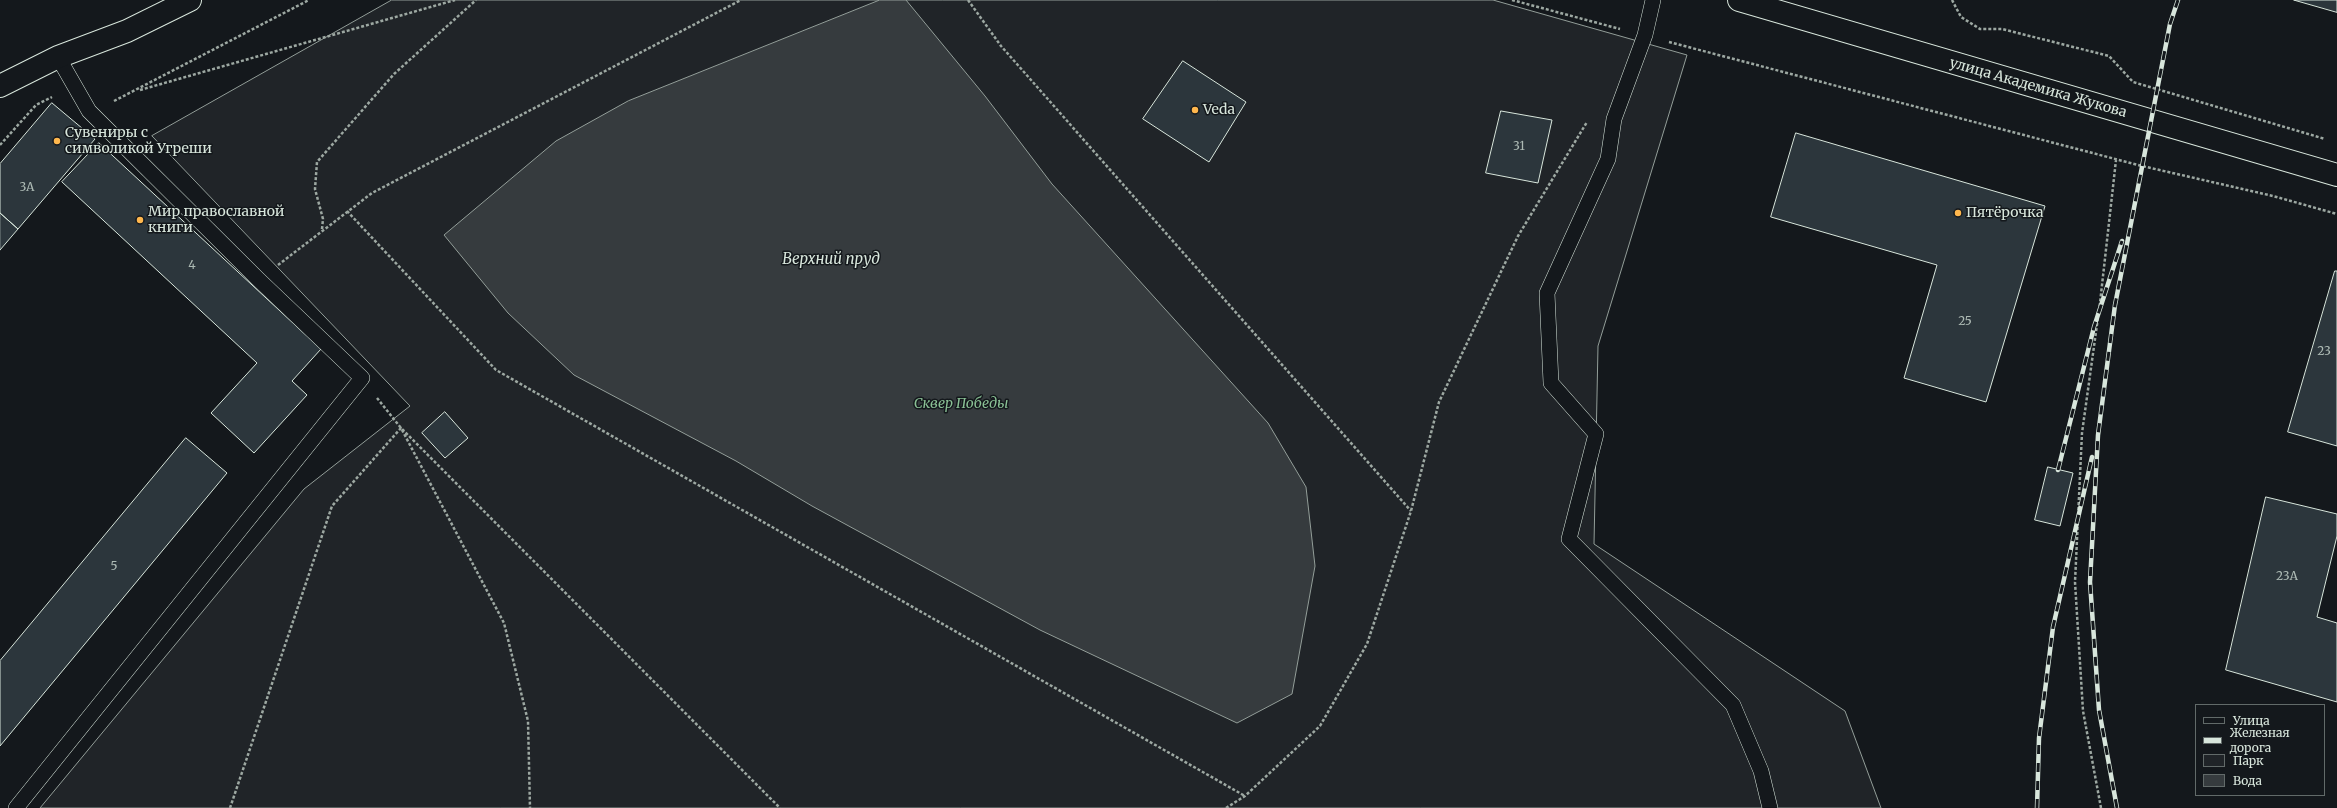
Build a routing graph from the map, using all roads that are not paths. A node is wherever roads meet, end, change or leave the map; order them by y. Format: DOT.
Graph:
graph roads {
  1 [pos="190,0"];
  2 [pos="1653,0"];
  3 [pos="1739,0"];
  4 [pos="58,57"];
  5 [pos="0,86"];
  6 [pos="2337,175"];
  7 [pos="16,808"];
  8 [pos="1770,808"];
  1 -- 4 [label="main road"];
  2 -- 8 [label="lane"];
  3 -- 6 [label="main road, улица Академика Жукова"];
  4 -- 5 [label="main road"];
  4 -- 7 [label="lane"];
}
